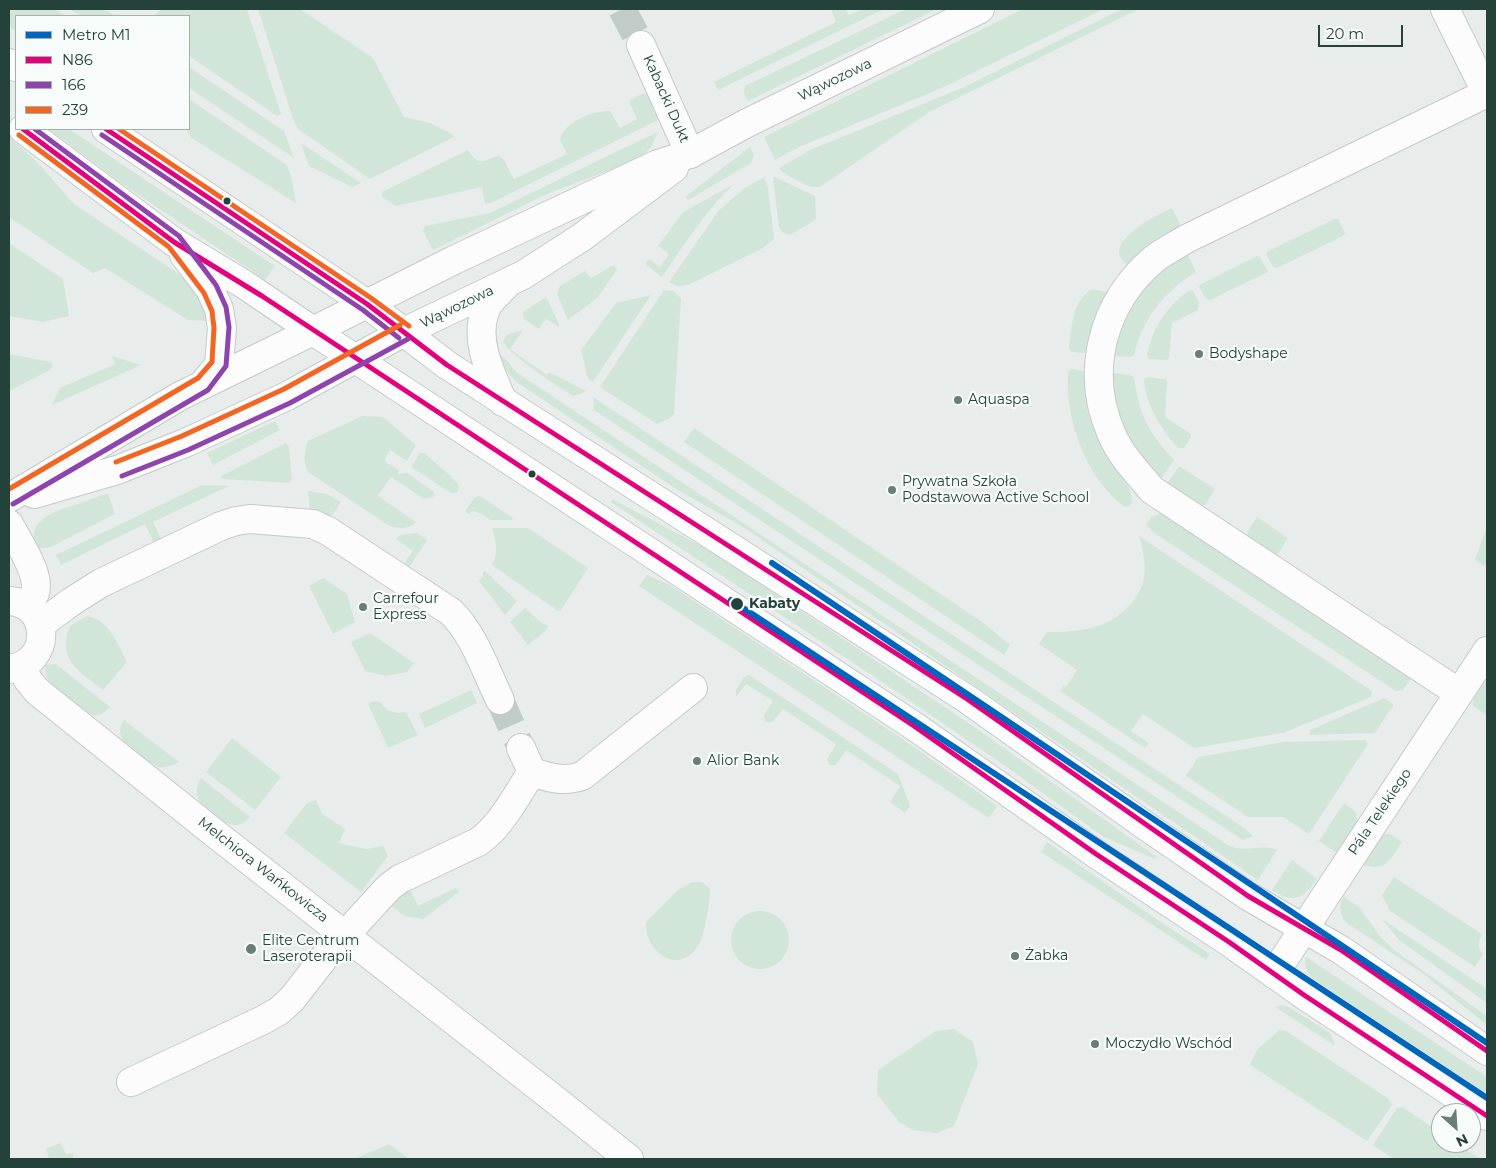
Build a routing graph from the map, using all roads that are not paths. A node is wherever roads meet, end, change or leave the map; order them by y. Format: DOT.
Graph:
graph roads {
  1 [pos="980,9"];
  2 [pos="1445,9"];
  3 [pos="641,45"];
  4 [pos="1487,93"];
  5 [pos="24,130"];
  6 [pos="107,130"];
  7 [pos="690,154"];
  8 [pos="174,242"];
  9 [pos="510,281"];
  10 [pos="367,304"];
  11 [pos="313,331"];
  12 [pos="404,332"];
  13 [pos="356,359"];
  14 [pos="204,384"];
  15 [pos="503,402"];
  16 [pos="9,500"];
  17 [pos="9,524"];
  18 [pos="25,611"];
  19 [pos="1487,650"];
  20 [pos="15,668"];
  21 [pos="692,688"];
  22 [pos="1459,693"];
  23 [pos="500,700"];
  24 [pos="1303,927"];
  25 [pos="346,935"];
  26 [pos="1274,974"];
  27 [pos="1487,1051"];
  28 [pos="131,1082"];
  29 [pos="1487,1116"];
  30 [pos="629,1159"];
  1 -- 7 [label="street, Wąwozowa"];
  2 -- 4 [label="street"];
  3 -- 7 [label="street, Kabacki Dukt"];
  4 -- 22 [label="street"];
  5 -- 8 [label="street"];
  6 -- 10 [label="street"];
  7 -- 9 [label="street, Wąwozowa"];
  7 -- 10 [label="street, Wąwozowa"];
  8 -- 11 [label="street"];
  8 -- 14 [label="street, Wąwozowa"];
  9 -- 12 [label="street, Wąwozowa"];
  9 -- 15 [label="street"];
  10 -- 11 [label="street, Wąwozowa"];
  10 -- 12 [label="street"];
  11 -- 13 [label="street"];
  11 -- 14 [label="street, Wąwozowa"];
  12 -- 13 [label="street, Wąwozowa"];
  12 -- 15 [label="street"];
  13 -- 16 [label="street, Wąwozowa"];
  13 -- 26 [label="street"];
  14 -- 16 [label="street, Wąwozowa"];
  15 -- 24 [label="street"];
  17 -- 18 [label="street"];
  18 -- 20 [label="street"];
  18 -- 23 [label="street"];
  19 -- 22 [label="street, Pála Telekiego"];
  20 -- 25 [label="street, Melchiora Wańkowicza"];
  21 -- 25 [label="street"];
  22 -- 24 [label="street, Pála Telekiego"];
  24 -- 26 [label="street, Pála Telekiego"];
  24 -- 27 [label="street"];
  25 -- 28 [label="street"];
  25 -- 30 [label="street, Melchiora Wańkowicza"];
  26 -- 29 [label="street"];
}
